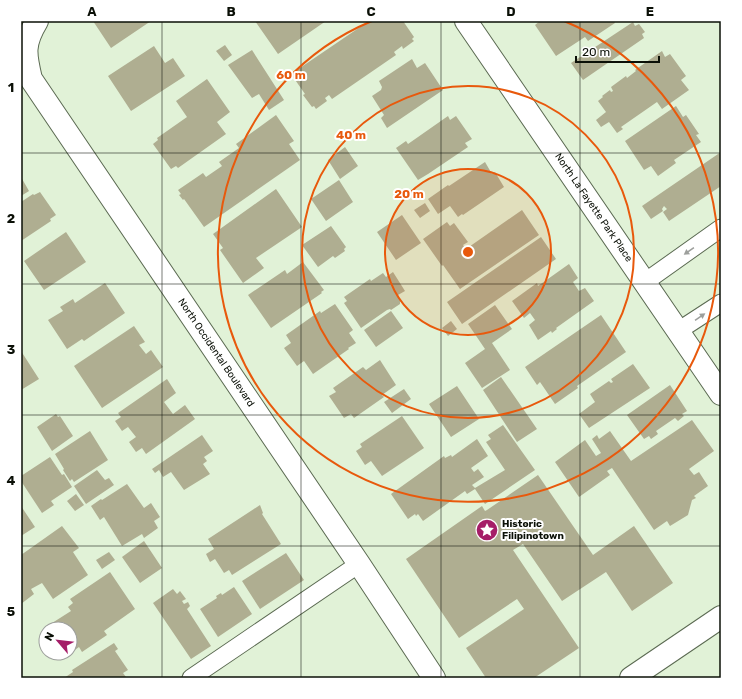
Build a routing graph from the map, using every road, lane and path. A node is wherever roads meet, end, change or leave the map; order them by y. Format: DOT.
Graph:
graph roads {
  1 [pos="37,21"];
  2 [pos="466,21"];
  3 [pos="721,228"];
  4 [pos="645,282"];
  5 [pos="721,303"];
  6 [pos="678,331"];
  7 [pos="718,385"];
  8 [pos="359,564"];
  9 [pos="721,616"];
  10 [pos="191,678"];
  11 [pos="434,678"];
  12 [pos="631,678"];
  1 -- 8 [label="street, North Occidental Boulevard"];
  2 -- 4 [label="street, North La Fayette Park Place"];
  3 -- 4 [label="lane, one-way"];
  4 -- 6 [label="street, North La Fayette Park Place"];
  6 -- 5 [label="lane, one-way"];
  6 -- 7 [label="street, North La Fayette Park Place"];
  8 -- 10 [label="lane"];
  8 -- 11 [label="street, North Occidental Boulevard"];
  9 -- 12 [label="street"];
}
